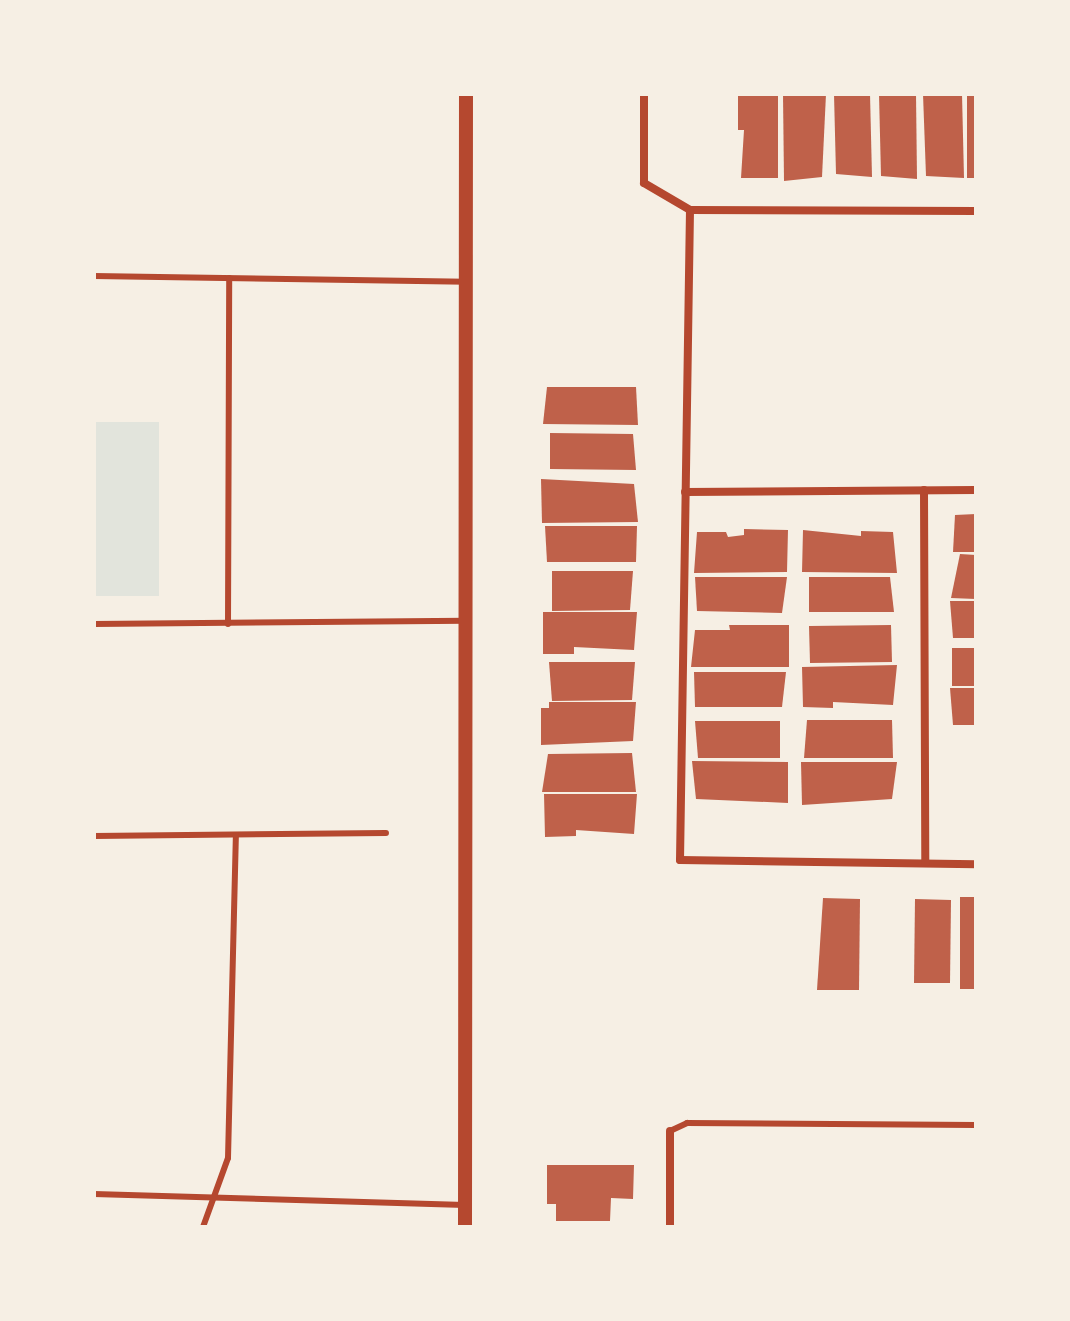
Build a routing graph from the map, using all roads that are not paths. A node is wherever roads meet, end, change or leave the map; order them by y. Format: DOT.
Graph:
graph roads {
  1 [pos="466,94"];
  2 [pos="644,94"];
  3 [pos="690,210"];
  4 [pos="976,211"];
  5 [pos="94,276"];
  6 [pos="229,278"];
  7 [pos="466,282"];
  8 [pos="924,490"];
  9 [pos="976,490"];
  10 [pos="685,492"];
  11 [pos="466,621"];
  12 [pos="94,624"];
  13 [pos="228,624"];
  14 [pos="386,833"];
  15 [pos="94,836"];
  16 [pos="236,836"];
  17 [pos="925,863"];
  18 [pos="976,864"];
  19 [pos="976,1125"];
  20 [pos="670,1131"];
  21 [pos="94,1194"];
  22 [pos="211,1198"];
  23 [pos="465,1205"];
  24 [pos="203,1227"];
  25 [pos="465,1227"];
  26 [pos="670,1227"];
  1 -- 7 [label="street"];
  2 -- 3 [label="street"];
  3 -- 4 [label="street"];
  3 -- 10 [label="street"];
  5 -- 6 [label="lane"];
  6 -- 7 [label="lane"];
  6 -- 13 [label="lane"];
  7 -- 11 [label="street"];
  8 -- 9 [label="street"];
  8 -- 10 [label="street"];
  8 -- 17 [label="street"];
  10 -- 17 [label="street"];
  11 -- 13 [label="lane"];
  11 -- 23 [label="street"];
  12 -- 13 [label="lane"];
  14 -- 16 [label="lane"];
  15 -- 16 [label="lane"];
  16 -- 22 [label="lane"];
  17 -- 18 [label="street"];
  19 -- 20 [label="lane"];
  20 -- 26 [label="street"];
  21 -- 22 [label="lane"];
  22 -- 23 [label="lane"];
  22 -- 24 [label="lane"];
  23 -- 25 [label="street"];
}
